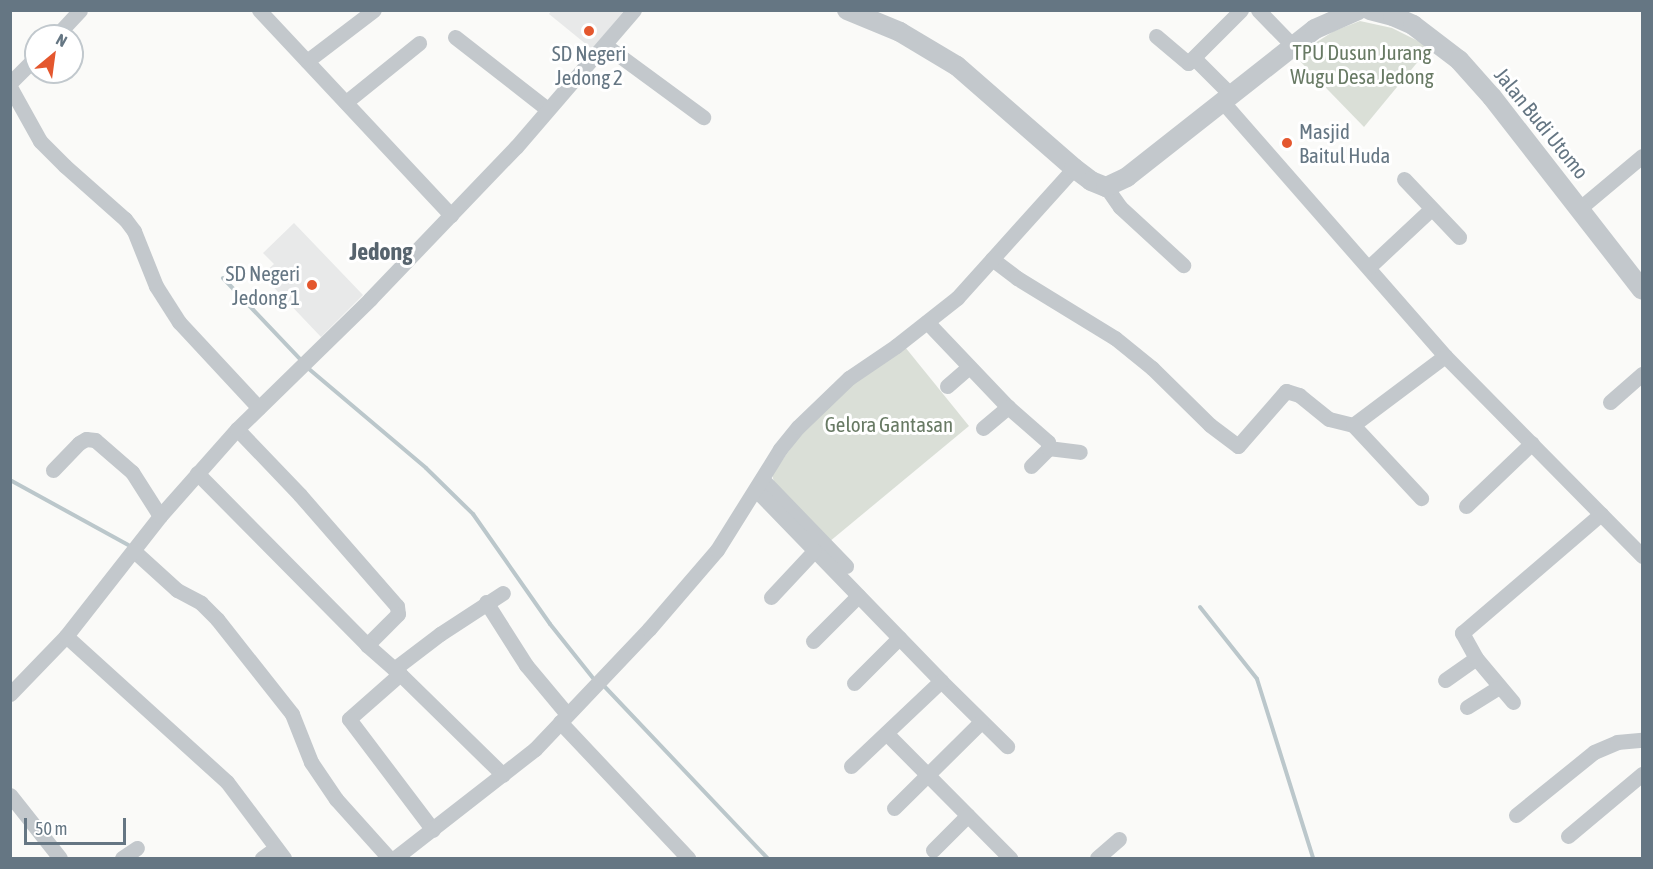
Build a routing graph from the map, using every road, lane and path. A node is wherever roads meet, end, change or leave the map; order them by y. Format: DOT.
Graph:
graph roads {
  1 [pos="80,10"];
  2 [pos="260,10"];
  3 [pos="374,10"];
  4 [pos="634,10"];
  5 [pos="847,10"];
  6 [pos="1241,10"];
  7 [pos="1258,10"];
  8 [pos="1358,10"];
  9 [pos="1378,11"];
  10 [pos="67,24"];
  11 [pos="1156,36"];
  12 [pos="455,37"];
  13 [pos="419,43"];
  14 [pos="604,45"];
  15 [pos="1292,45"];
  16 [pos="1194,58"];
  17 [pos="308,61"];
  18 [pos="24,70"];
  19 [pos="10,85"];
  20 [pos="1226,97"];
  21 [pos="346,102"];
  22 [pos="547,109"];
  23 [pos="704,117"];
  24 [pos="1642,156"];
  25 [pos="1074,168"];
  26 [pos="1404,179"];
  27 [pos="1106,187"];
  28 [pos="1431,208"];
  29 [pos="1580,208"];
  30 [pos="451,215"];
  31 [pos="1459,237"];
  32 [pos="992,259"];
  33 [pos="1183,265"];
  34 [pos="1369,267"];
  35 [pos="1642,290"];
  36 [pos="927,322"];
  37 [pos="1445,356"];
  38 [pos="969,367"];
  39 [pos="1642,374"];
  40 [pos="947,386"];
  41 [pos="1610,402"];
  42 [pos="1008,407"];
  43 [pos="259,408"];
  44 [pos="1353,425"];
  45 [pos="983,428"];
  46 [pos="237,429"];
  47 [pos="1532,442"];
  48 [pos="1048,448"];
  49 [pos="1080,452"];
  50 [pos="1031,466"];
  51 [pos="53,470"];
  52 [pos="197,474"];
  53 [pos="759,485"];
  54 [pos="1421,498"];
  55 [pos="1466,506"];
  56 [pos="1601,514"];
  57 [pos="160,516"];
  58 [pos="134,551"];
  59 [pos="814,551"];
  60 [pos="1642,556"];
  61 [pos="846,566"];
  62 [pos="503,593"];
  63 [pos="858,596"];
  64 [pos="771,597"];
  65 [pos="486,602"];
  66 [pos="66,636"];
  67 [pos="899,638"];
  68 [pos="813,641"];
  69 [pos="366,645"];
  70 [pos="1476,658"];
  71 [pos="397,671"];
  72 [pos="1446,680"];
  73 [pos="940,681"];
  74 [pos="854,684"];
  75 [pos="1498,688"];
  76 [pos="10,694"];
  77 [pos="1513,702"];
  78 [pos="1467,707"];
  79 [pos="564,718"];
  80 [pos="981,722"];
  81 [pos="887,734"];
  82 [pos="1642,740"];
  83 [pos="1007,746"];
  84 [pos="851,766"];
  85 [pos="1642,774"];
  86 [pos="502,775"];
  87 [pos="928,775"];
  88 [pos="10,795"];
  89 [pos="894,808"];
  90 [pos="968,815"];
  91 [pos="1516,815"];
  92 [pos="433,830"];
  93 [pos="1568,836"];
  94 [pos="1119,839"];
  95 [pos="137,848"];
  96 [pos="933,850"];
  97 [pos="280,853"];
  98 [pos="60,858"];
  99 [pos="122,858"];
  100 [pos="262,858"];
  101 [pos="389,858"];
  102 [pos="395,858"];
  103 [pos="688,858"];
  104 [pos="1010,858"];
  105 [pos="1097,858"];
  1 -- 10 [label="street"];
  2 -- 17 [label="street"];
  3 -- 17 [label="street"];
  4 -- 14 [label="street"];
  5 -- 25 [label="street"];
  6 -- 16 [label="street"];
  7 -- 15 [label="street"];
  8 -- 15 [label="street"];
  9 -- 29 [label="street, Jalan Budi Utomo"];
  11 -- 16 [label="street"];
  12 -- 22 [label="street"];
  13 -- 21 [label="street"];
  14 -- 22 [label="street"];
  14 -- 23 [label="street"];
  15 -- 20 [label="street"];
  16 -- 20 [label="street"];
  17 -- 21 [label="street"];
  18 -- 19 [label="street"];
  19 -- 43 [label="street"];
  20 -- 27 [label="street"];
  20 -- 34 [label="street"];
  21 -- 30 [label="street"];
  22 -- 30 [label="street"];
  24 -- 29 [label="street"];
  25 -- 27 [label="street"];
  25 -- 32 [label="street"];
  26 -- 28 [label="street"];
  27 -- 33 [label="street"];
  28 -- 31 [label="street"];
  28 -- 34 [label="street"];
  29 -- 35 [label="street, Jalan Budi Utomo"];
  30 -- 43 [label="street"];
  32 -- 36 [label="street"];
  32 -- 44 [label="street"];
  34 -- 37 [label="street"];
  36 -- 38 [label="street"];
  36 -- 53 [label="street"];
  37 -- 44 [label="street"];
  37 -- 47 [label="street"];
  38 -- 40 [label="street"];
  38 -- 42 [label="street"];
  39 -- 41 [label="street"];
  42 -- 45 [label="street"];
  42 -- 48 [label="street"];
  43 -- 46 [label="street"];
  44 -- 54 [label="street"];
  46 -- 52 [label="street"];
  46 -- 69 [label="street"];
  47 -- 55 [label="street"];
  47 -- 56 [label="street"];
  48 -- 49 [label="street"];
  48 -- 50 [label="street"];
  51 -- 57 [label="street"];
  52 -- 57 [label="street"];
  52 -- 69 [label="street"];
  53 -- 59 [label="street"];
  53 -- 61 [label="street"];
  53 -- 79 [label="street"];
  56 -- 60 [label="street"];
  56 -- 70 [label="street"];
  57 -- 58 [label="street"];
  58 -- 66 [label="street"];
  58 -- 101 [label="street"];
  59 -- 63 [label="street"];
  59 -- 64 [label="street"];
  62 -- 65 [label="street"];
  63 -- 67 [label="street"];
  63 -- 68 [label="street"];
  65 -- 71 [label="street"];
  65 -- 79 [label="street"];
  66 -- 76 [label="street"];
  66 -- 97 [label="street"];
  67 -- 73 [label="street"];
  67 -- 74 [label="street"];
  69 -- 71 [label="street"];
  70 -- 72 [label="street"];
  70 -- 75 [label="street"];
  71 -- 86 [label="street"];
  71 -- 92 [label="street"];
  73 -- 80 [label="street"];
  73 -- 81 [label="street"];
  75 -- 77 [label="street"];
  75 -- 78 [label="street"];
  79 -- 86 [label="street"];
  79 -- 103 [label="street"];
  80 -- 83 [label="street"];
  80 -- 87 [label="street"];
  81 -- 84 [label="street"];
  81 -- 87 [label="street"];
  82 -- 91 [label="street"];
  85 -- 93 [label="street"];
  86 -- 92 [label="street"];
  87 -- 89 [label="street"];
  87 -- 90 [label="street"];
  88 -- 98 [label="street"];
  90 -- 96 [label="street"];
  90 -- 104 [label="street"];
  92 -- 102 [label="street"];
  94 -- 105 [label="street"];
  95 -- 99 [label="street"];
  97 -- 100 [label="street"];
}
